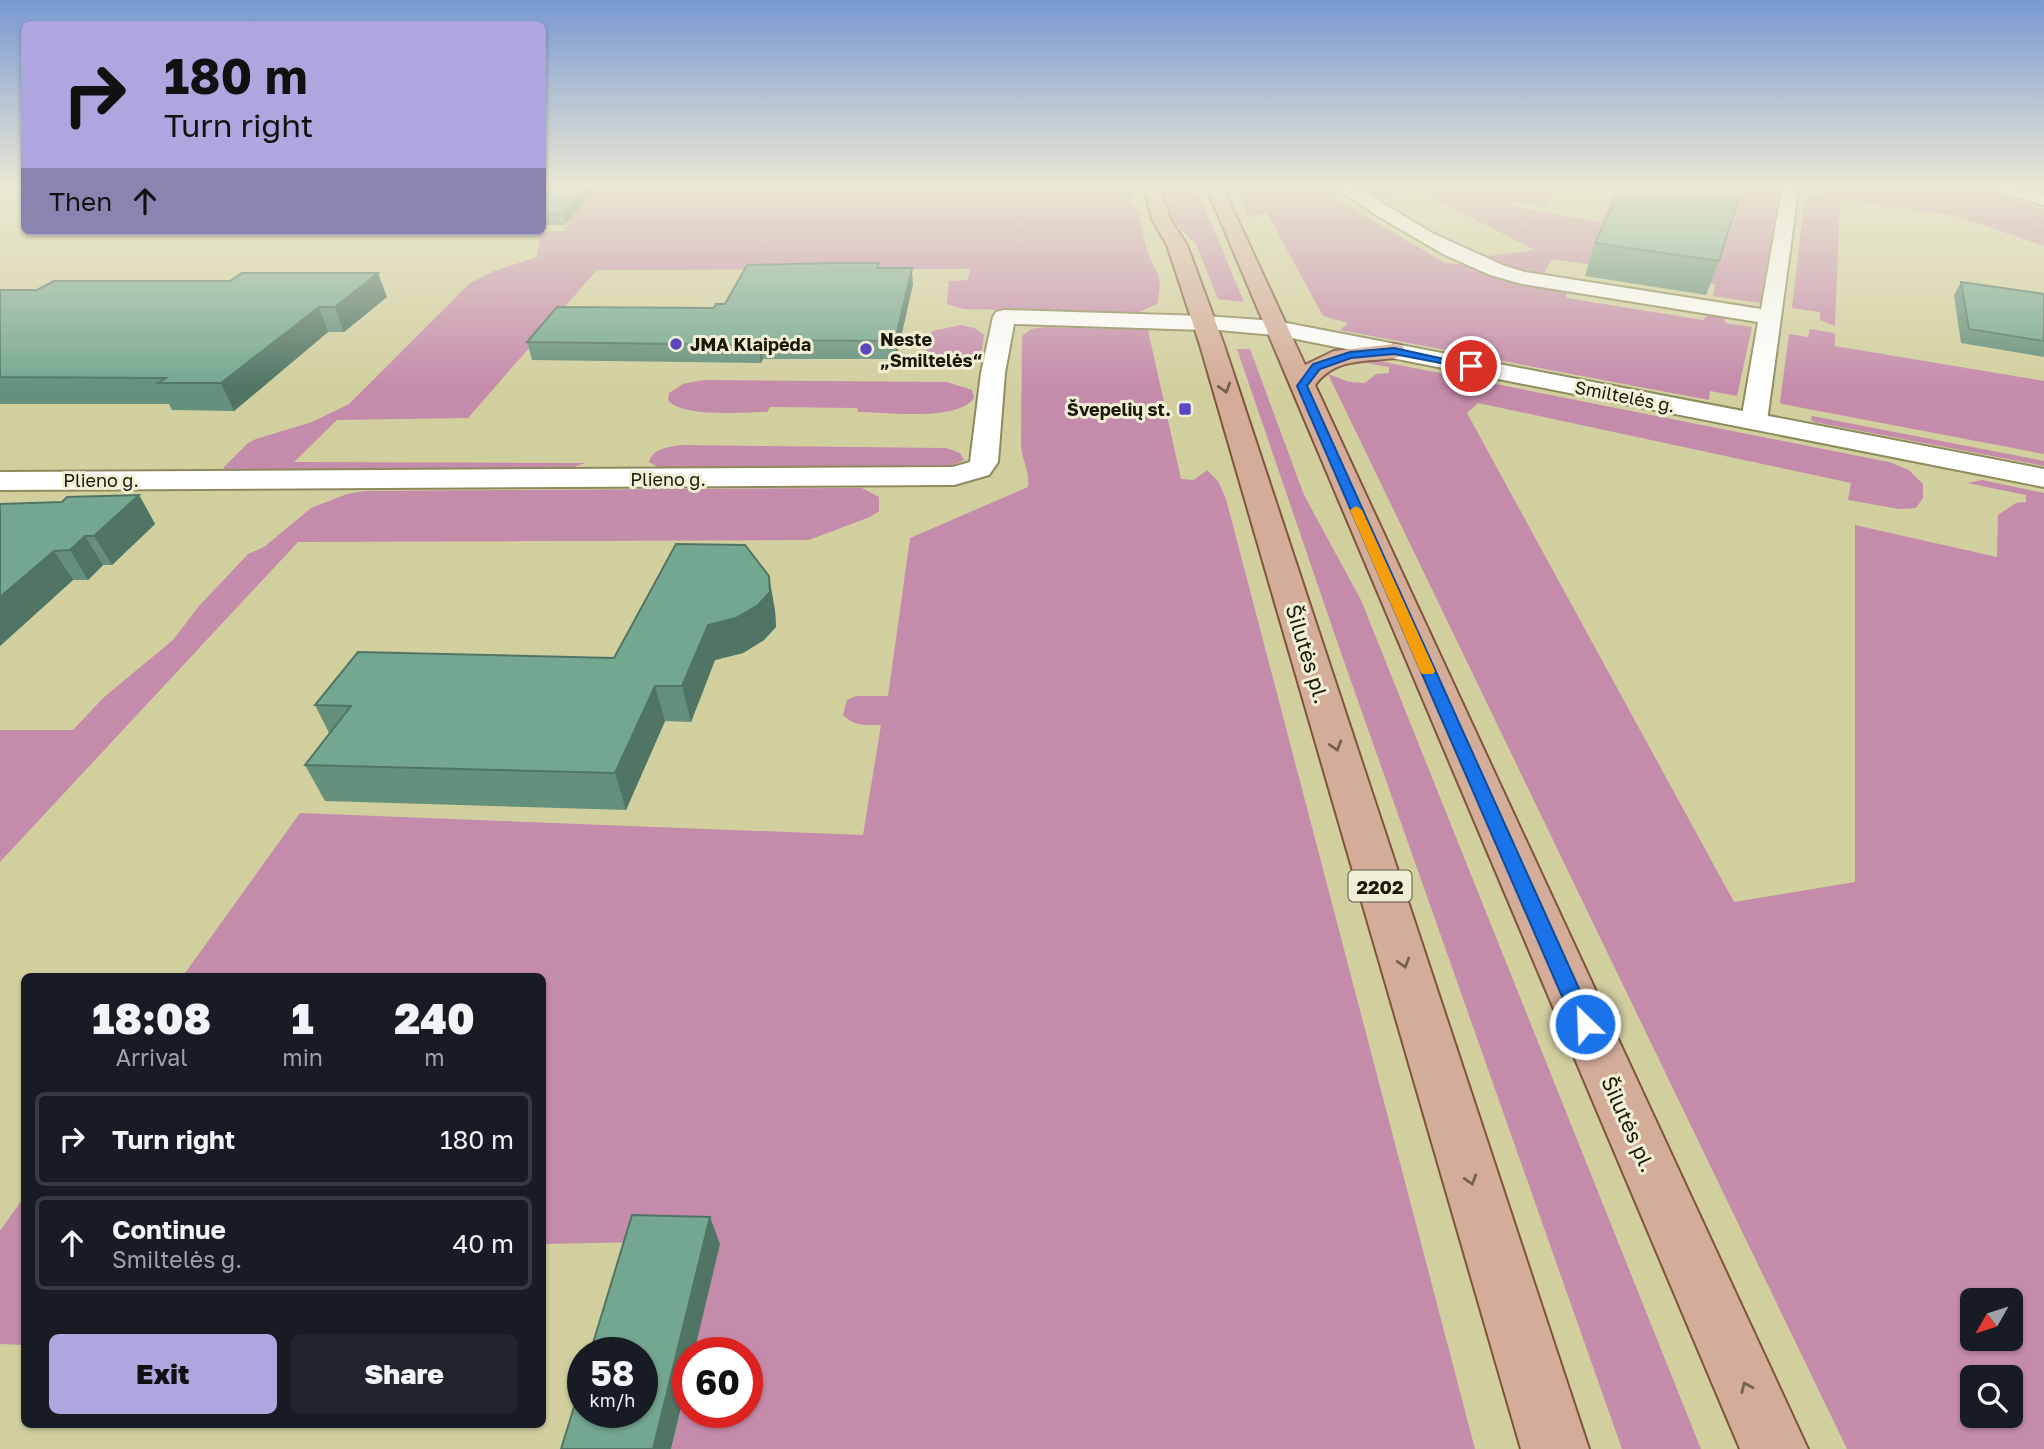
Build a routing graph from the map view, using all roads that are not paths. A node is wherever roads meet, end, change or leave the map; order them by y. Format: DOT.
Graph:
graph roads {
  1 [pos="1179,252"];
  2 [pos="1243,252"];
  3 [pos="1452,252"];
  4 [pos="1780,252"];
  5 [pos="1770,317"];
  6 [pos="1204,323"];
  7 [pos="1276,328"];
  8 [pos="1394,351"];
  9 [pos="1302,386"];
  10 [pos="1754,421"];
  11 [pos="2044,478"];
  12 [pos="0,481"];
  13 [pos="1555,1449"];
  14 [pos="1774,1449"];
  1 -- 6 [label="main road, Šilutės pl. / 2202"];
  2 -- 7 [label="main road, Šilutės pl."];
  3 -- 5 [label="street"];
  4 -- 5 [label="street"];
  5 -- 10 [label="street"];
  6 -- 7 [label="street, Smiltelės g."];
  6 -- 12 [label="street, Plieno g."];
  6 -- 13 [label="main road, Šilutės pl. / 2202, one-way"];
  7 -- 8 [label="street, Smiltelės g."];
  7 -- 9 [label="main road, Šilutės pl."];
  8 -- 9 [label="main road"];
  8 -- 10 [label="street, Smiltelės g."];
  14 -- 9 [label="main road, Šilutės pl., one-way"];
  10 -- 11 [label="street, Smiltelės g."];
}
